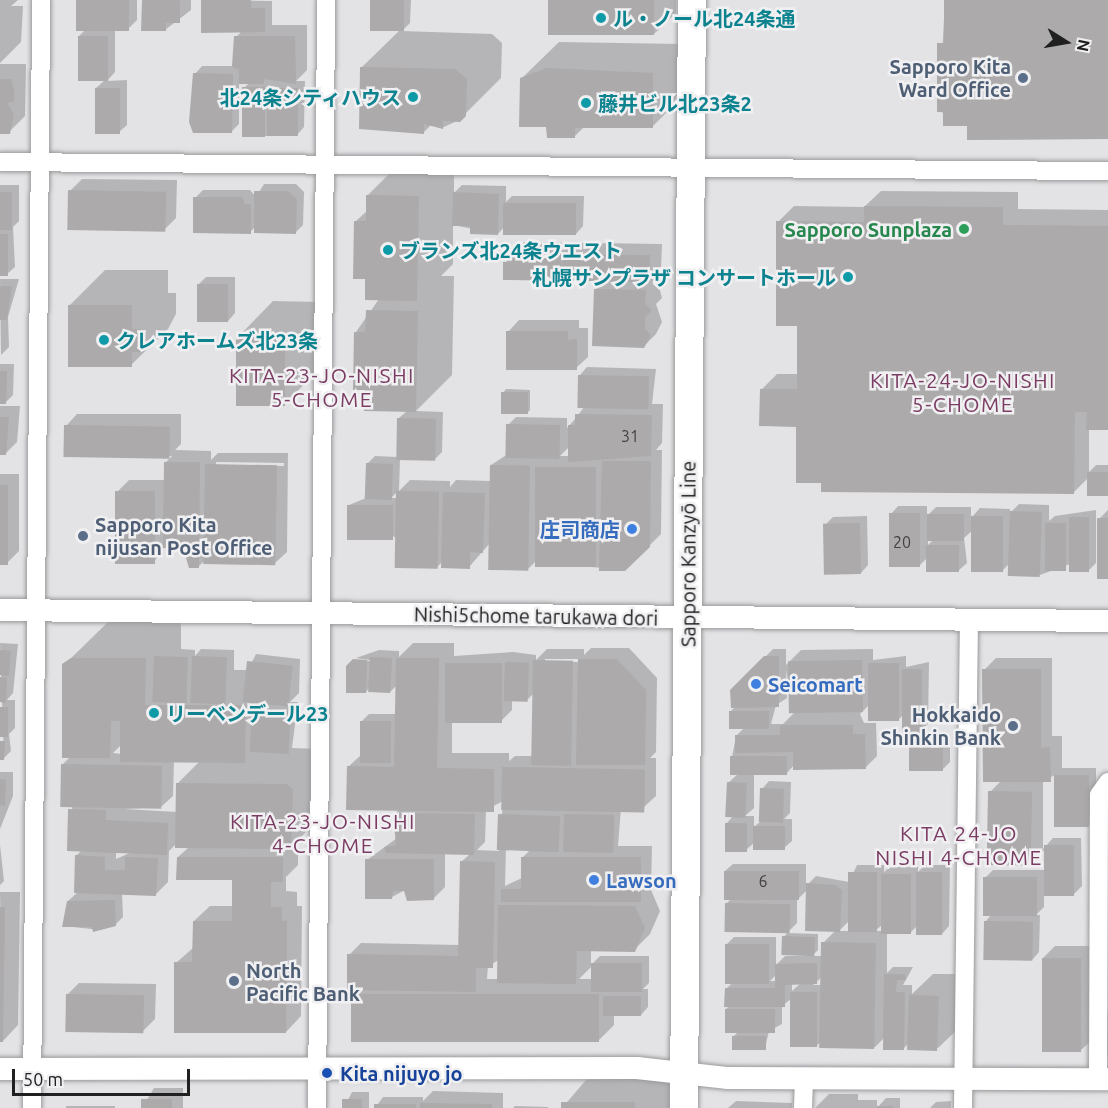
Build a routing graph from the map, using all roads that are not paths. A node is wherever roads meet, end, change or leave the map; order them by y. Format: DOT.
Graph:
graph roads {
  1 [pos="41,0"];
  2 [pos="326,0"];
  3 [pos="692,0"];
  4 [pos="0,162"];
  5 [pos="39,163"];
  6 [pos="325,165"];
  7 [pos="691,168"];
  8 [pos="1108,171"];
  9 [pos="0,610"];
  10 [pos="37,610"];
  11 [pos="320,613"];
  12 [pos="687,617"];
  13 [pos="969,620"];
  14 [pos="1108,621"];
  15 [pos="1108,782"];
  16 [pos="0,1070"];
  17 [pos="33,1070"];
  18 [pos="684,1071"];
  19 [pos="318,1072"];
  20 [pos="804,1077"];
  21 [pos="964,1078"];
  22 [pos="1103,1079"];
  23 [pos="32,1108"];
  24 [pos="317,1108"];
  25 [pos="684,1108"];
  26 [pos="804,1108"];
  27 [pos="963,1108"];
  1 -- 5 [label="street"];
  2 -- 6 [label="street"];
  3 -- 7 [label="main road, Sapporo Kanzyō Line"];
  4 -- 5 [label="street"];
  5 -- 6 [label="street"];
  5 -- 10 [label="street"];
  6 -- 7 [label="street"];
  6 -- 11 [label="street"];
  7 -- 8 [label="street"];
  7 -- 12 [label="main road, Sapporo Kanzyō Line"];
  9 -- 10 [label="street, Nishi5chome tarukawa dori"];
  10 -- 11 [label="street, Nishi5chome tarukawa dori"];
  10 -- 17 [label="street"];
  11 -- 12 [label="street, Nishi5chome tarukawa dori"];
  11 -- 19 [label="street"];
  12 -- 13 [label="street, Nishi5chome tarukawa dori"];
  12 -- 18 [label="main road, Sapporo Kanzyō Line"];
  13 -- 14 [label="street, Nishi5chome tarukawa dori"];
  13 -- 21 [label="street"];
  15 -- 22 [label="street"];
  16 -- 17 [label="street"];
  17 -- 19 [label="street"];
  17 -- 23 [label="street"];
  18 -- 19 [label="street"];
  18 -- 20 [label="street"];
  18 -- 25 [label="main road, Sapporo Kanzyō Line"];
  19 -- 24 [label="street"];
  20 -- 21 [label="street"];
  20 -- 26 [label="street"];
  21 -- 22 [label="street"];
  21 -- 27 [label="street"];
}
